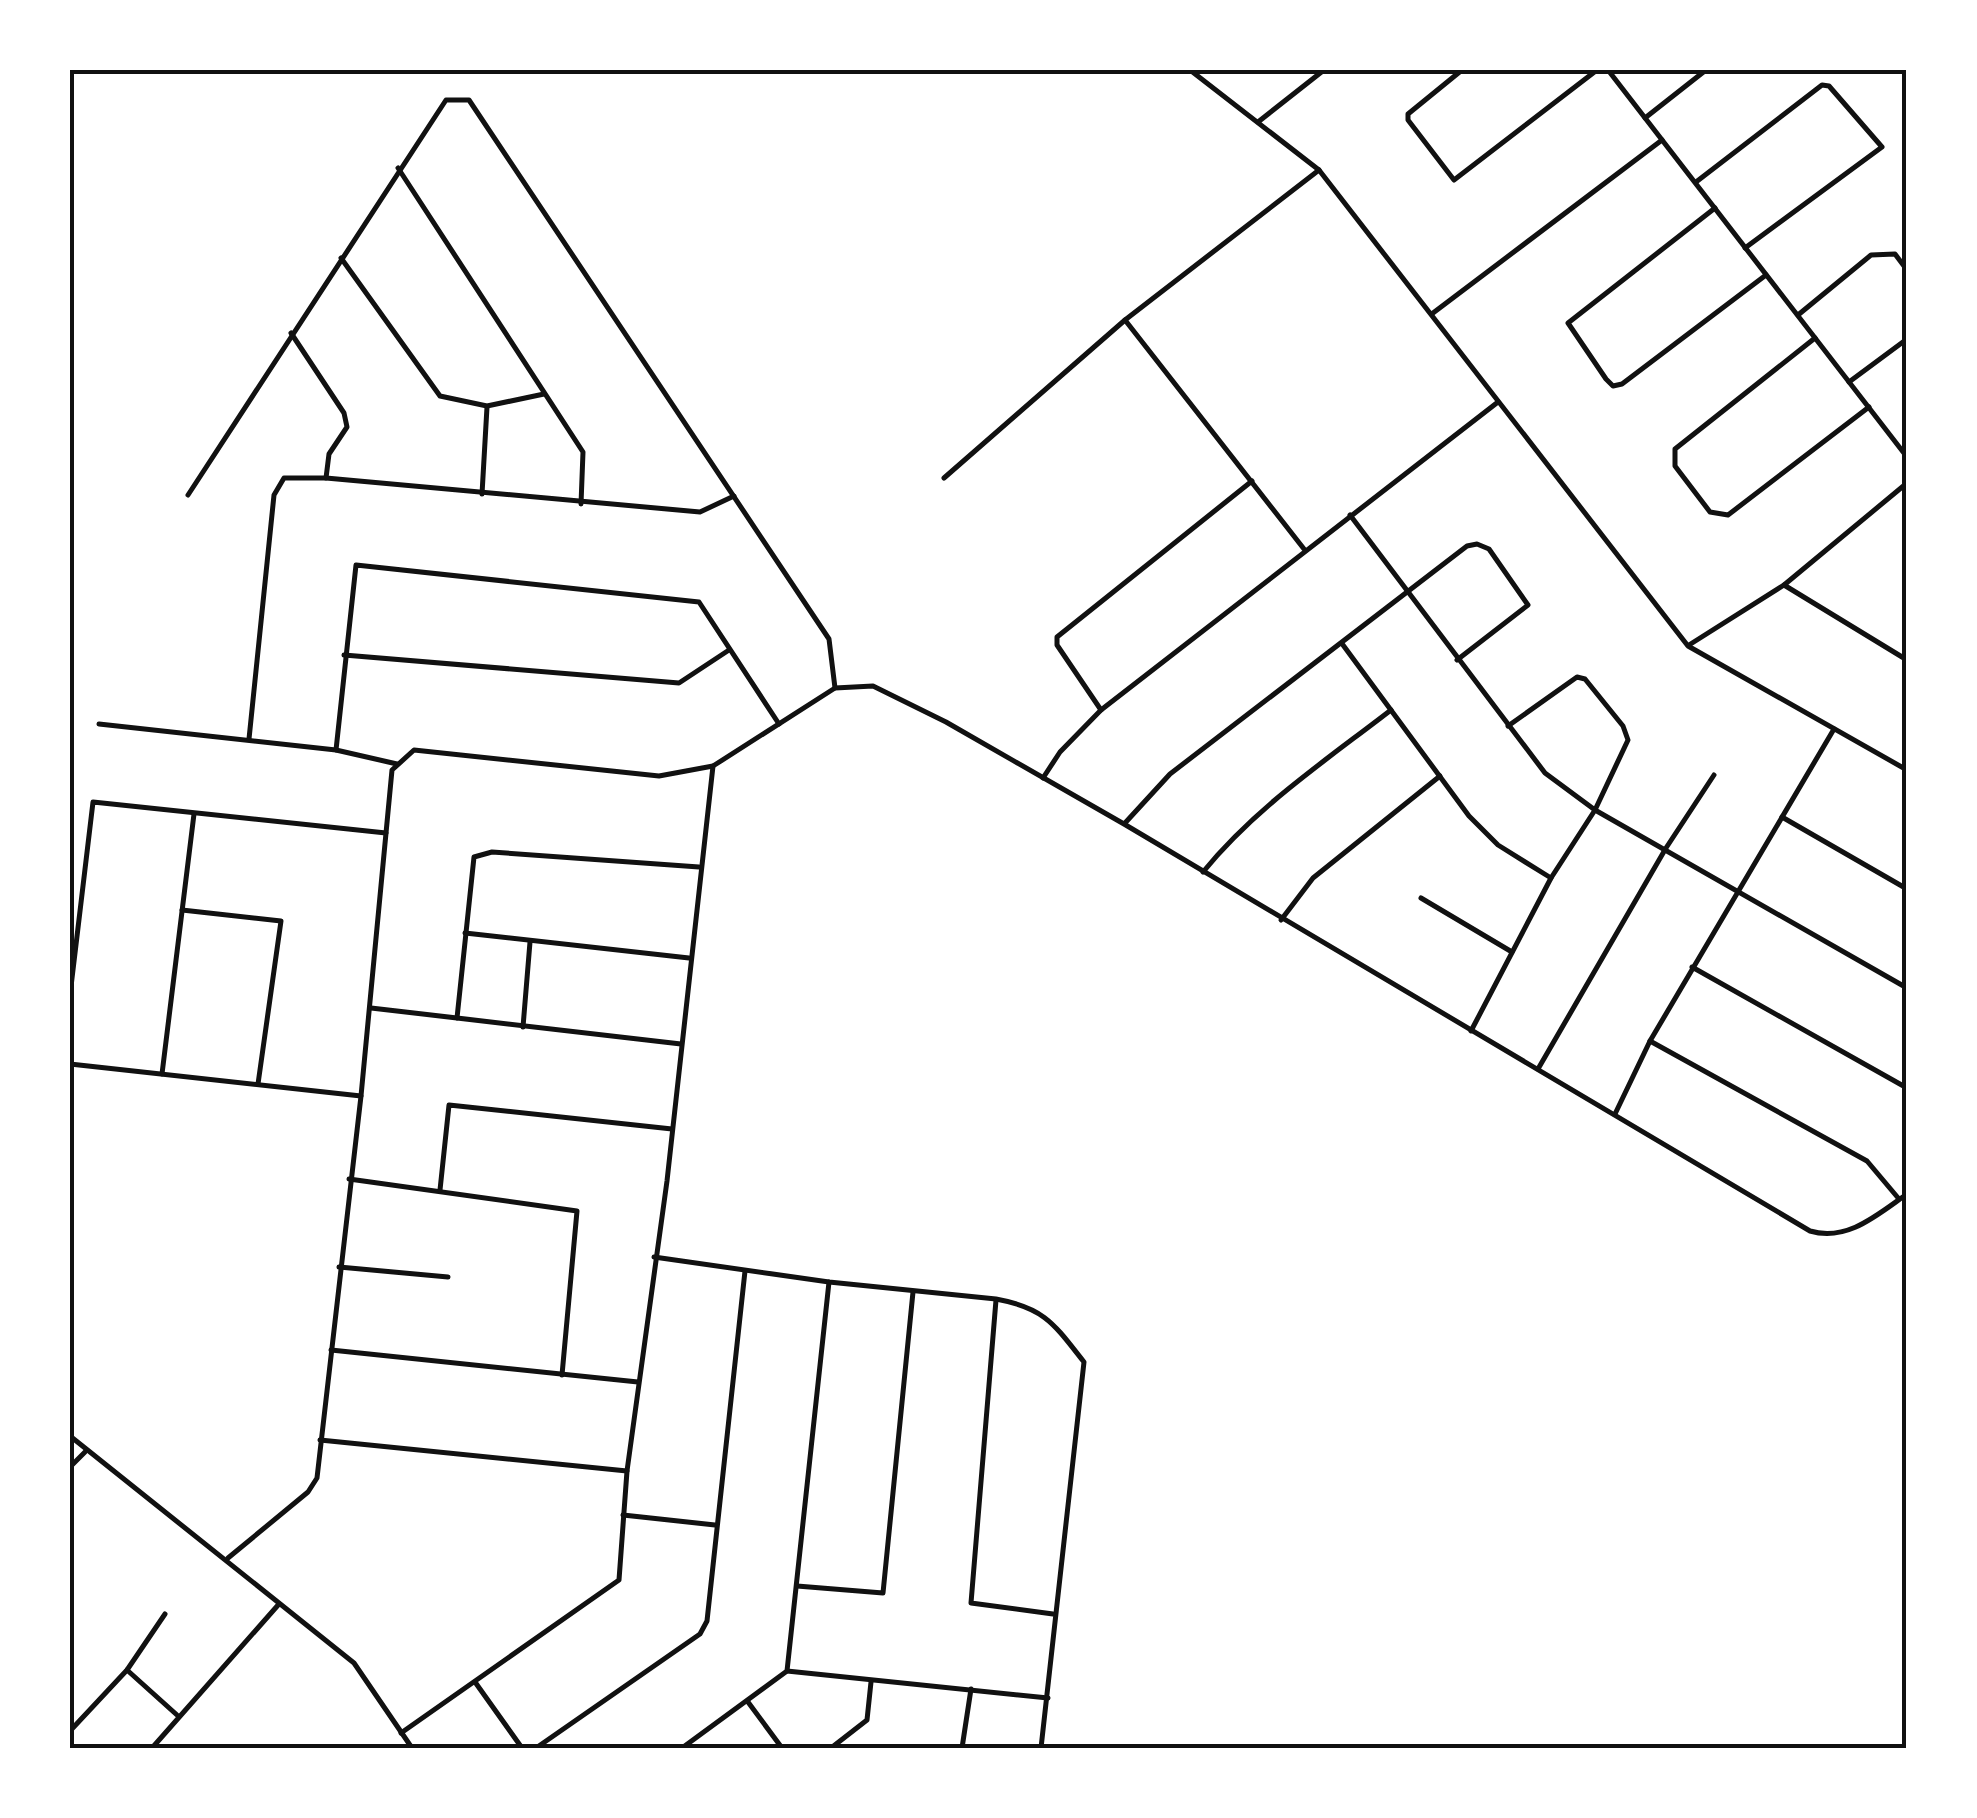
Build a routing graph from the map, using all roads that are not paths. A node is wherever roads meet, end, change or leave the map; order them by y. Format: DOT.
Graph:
graph roads {
  1 [pos="1190,70"];
  2 [pos="1324,70"];
  3 [pos="1462,70"];
  4 [pos="1597,70"];
  5 [pos="1608,70"];
  6 [pos="1706,70"];
  7 [pos="1645,118"];
  8 [pos="1258,122"];
  9 [pos="1662,140"];
  10 [pos="398,168"];
  11 [pos="1318,170"];
  12 [pos="1695,182"];
  13 [pos="1714,208"];
  14 [pos="1746,248"];
  15 [pos="340,258"];
  16 [pos="1907,270"];
  17 [pos="1766,275"];
  18 [pos="1432,313"];
  19 [pos="1798,316"];
  20 [pos="1125,320"];
  21 [pos="291,333"];
  22 [pos="1815,338"];
  23 [pos="1907,339"];
  24 [pos="1849,382"];
  25 [pos="545,393"];
  26 [pos="1499,401"];
  27 [pos="487,406"];
  28 [pos="1868,408"];
  29 [pos="1904,448"];
  30 [pos="1907,457"];
  31 [pos="326,478"];
  32 [pos="944,478"];
  33 [pos="1252,481"];
  34 [pos="1907,482"];
  35 [pos="482,494"];
  36 [pos="188,496"];
  37 [pos="734,496"];
  38 [pos="580,504"];
  39 [pos="1350,515"];
  40 [pos="1304,549"];
  41 [pos="1784,586"];
  42 [pos="1406,592"];
  43 [pos="1343,645"];
  44 [pos="1688,646"];
  45 [pos="730,650"];
  46 [pos="344,655"];
  47 [pos="1457,660"];
  48 [pos="1907,660"];
  49 [pos="835,688"];
  50 [pos="1101,710"];
  51 [pos="1391,710"];
  52 [pos="99,724"];
  53 [pos="779,724"];
  54 [pos="1508,726"];
  55 [pos="1834,728"];
  56 [pos="249,739"];
  57 [pos="336,750"];
  58 [pos="397,764"];
  59 [pos="713,766"];
  60 [pos="1907,770"];
  61 [pos="1714,775"];
  62 [pos="1440,776"];
  63 [pos="1043,778"];
  64 [pos="1595,810"];
  65 [pos="194,812"];
  66 [pos="1782,817"];
  67 [pos="1124,824"];
  68 [pos="386,833"];
  69 [pos="1666,848"];
  70 [pos="699,868"];
  71 [pos="1203,872"];
  72 [pos="1552,878"];
  73 [pos="1907,890"];
  74 [pos="1736,891"];
  75 [pos="1421,898"];
  76 [pos="182,910"];
  77 [pos="1281,920"];
  78 [pos="464,933"];
  79 [pos="530,942"];
  80 [pos="1512,952"];
  81 [pos="689,958"];
  82 [pos="1692,968"];
  83 [pos="1907,988"];
  84 [pos="70,995"];
  85 [pos="370,1008"];
  86 [pos="457,1018"];
  87 [pos="523,1026"];
  88 [pos="1471,1030"];
  89 [pos="1650,1041"];
  90 [pos="681,1044"];
  91 [pos="70,1064"];
  92 [pos="1538,1069"];
  93 [pos="162,1074"];
  94 [pos="258,1084"];
  95 [pos="1907,1088"];
  96 [pos="362,1096"];
  97 [pos="1616,1114"];
  98 [pos="672,1129"];
  99 [pos="349,1179"];
  100 [pos="440,1190"];
  101 [pos="1907,1194"];
  102 [pos="1900,1199"];
  103 [pos="654,1257"];
  104 [pos="339,1266"];
  105 [pos="745,1272"];
  106 [pos="448,1277"];
  107 [pos="829,1282"];
  108 [pos="913,1292"];
  109 [pos="996,1298"];
  110 [pos="331,1350"];
  111 [pos="562,1375"];
  112 [pos="638,1382"];
  113 [pos="70,1436"];
  114 [pos="320,1440"];
  115 [pos="86,1451"];
  116 [pos="70,1468"];
  117 [pos="627,1471"];
  118 [pos="623,1514"];
  119 [pos="716,1526"];
  120 [pos="228,1558"];
  121 [pos="797,1586"];
  122 [pos="279,1604"];
  123 [pos="165,1614"];
  124 [pos="1053,1614"];
  125 [pos="127,1670"];
  126 [pos="787,1671"];
  127 [pos="476,1682"];
  128 [pos="871,1682"];
  129 [pos="971,1689"];
  130 [pos="1048,1698"];
  131 [pos="748,1702"];
  132 [pos="178,1716"];
  133 [pos="70,1731"];
  134 [pos="402,1733"];
  135 [pos="152,1748"];
  136 [pos="412,1748"];
  137 [pos="522,1748"];
  138 [pos="536,1748"];
  139 [pos="682,1748"];
  140 [pos="782,1748"];
  141 [pos="832,1748"];
  142 [pos="962,1748"];
  143 [pos="1042,1748"];
  1 -- 8 [label="street"];
  2 -- 8 [label="street"];
  3 -- 4 [label="street"];
  5 -- 7 [label="street"];
  6 -- 7 [label="street"];
  7 -- 9 [label="street"];
  8 -- 11 [label="street"];
  9 -- 12 [label="street"];
  9 -- 18 [label="street"];
  10 -- 15 [label="street"];
  10 -- 25 [label="street"];
  10 -- 37 [label="street"];
  11 -- 18 [label="street"];
  11 -- 20 [label="street"];
  12 -- 13 [label="street"];
  12 -- 14 [label="street"];
  13 -- 14 [label="street"];
  13 -- 17 [label="street"];
  14 -- 17 [label="street"];
  15 -- 21 [label="street"];
  15 -- 27 [label="street"];
  16 -- 19 [label="street"];
  17 -- 19 [label="street"];
  18 -- 26 [label="street"];
  19 -- 22 [label="street"];
  20 -- 32 [label="street"];
  20 -- 33 [label="street"];
  21 -- 31 [label="street"];
  21 -- 36 [label="street"];
  22 -- 24 [label="street"];
  22 -- 28 [label="street"];
  23 -- 24 [label="street"];
  24 -- 28 [label="street"];
  25 -- 27 [label="street"];
  25 -- 38 [label="street"];
  26 -- 39 [label="street"];
  26 -- 44 [label="street"];
  27 -- 35 [label="street"];
  28 -- 29 [label="street"];
  29 -- 30 [label="street"];
  31 -- 35 [label="street"];
  31 -- 56 [label="street"];
  33 -- 40 [label="street"];
  33 -- 50 [label="street"];
  34 -- 41 [label="street"];
  35 -- 38 [label="street"];
  37 -- 38 [label="street"];
  37 -- 49 [label="street"];
  39 -- 40 [label="street"];
  39 -- 42 [label="street"];
  40 -- 50 [label="street"];
  41 -- 44 [label="street"];
  41 -- 48 [label="street"];
  42 -- 43 [label="street"];
  42 -- 47 [label="street"];
  42 -- 47 [label="street"];
  43 -- 51 [label="street"];
  43 -- 67 [label="street"];
  44 -- 55 [label="street"];
  45 -- 46 [label="street"];
  45 -- 46 [label="street"];
  45 -- 53 [label="street"];
  46 -- 57 [label="street"];
  47 -- 54 [label="street"];
  49 -- 53 [label="street"];
  49 -- 63 [label="street"];
  50 -- 63 [label="street"];
  51 -- 62 [label="street"];
  51 -- 71 [label="street"];
  52 -- 56 [label="street"];
  53 -- 59 [label="street"];
  54 -- 64 [label="street"];
  54 -- 64 [label="street"];
  55 -- 60 [label="street"];
  55 -- 66 [label="street"];
  56 -- 57 [label="street"];
  57 -- 58 [label="street"];
  58 -- 59 [label="street"];
  58 -- 68 [label="street"];
  59 -- 70 [label="street"];
  61 -- 69 [label="street"];
  62 -- 72 [label="street"];
  62 -- 77 [label="street"];
  63 -- 67 [label="street"];
  64 -- 69 [label="street"];
  64 -- 72 [label="street"];
  65 -- 68 [label="street"];
  65 -- 76 [label="street"];
  65 -- 84 [label="street"];
  66 -- 73 [label="street"];
  66 -- 74 [label="street"];
  67 -- 71 [label="street"];
  68 -- 85 [label="street"];
  69 -- 74 [label="street"];
  69 -- 92 [label="street"];
  70 -- 78 [label="street"];
  70 -- 81 [label="street"];
  71 -- 77 [label="street"];
  72 -- 80 [label="street"];
  74 -- 82 [label="street"];
  74 -- 83 [label="street"];
  75 -- 80 [label="street"];
  76 -- 93 [label="street"];
  76 -- 94 [label="street"];
  77 -- 88 [label="street"];
  78 -- 79 [label="street"];
  78 -- 86 [label="street"];
  79 -- 81 [label="street"];
  79 -- 87 [label="street"];
  80 -- 88 [label="street"];
  81 -- 90 [label="street"];
  82 -- 89 [label="street"];
  82 -- 95 [label="street"];
  85 -- 86 [label="street"];
  85 -- 96 [label="street"];
  86 -- 87 [label="street"];
  87 -- 90 [label="street"];
  88 -- 92 [label="street"];
  89 -- 97 [label="street"];
  89 -- 102 [label="street"];
  90 -- 98 [label="street"];
  91 -- 93 [label="street"];
  92 -- 97 [label="street"];
  93 -- 94 [label="street"];
  94 -- 96 [label="street"];
  96 -- 99 [label="street"];
  97 -- 102 [label="street"];
  98 -- 100 [label="street"];
  98 -- 103 [label="street"];
  99 -- 100 [label="street"];
  99 -- 104 [label="street"];
  100 -- 111 [label="street"];
  101 -- 102 [label="street"];
  103 -- 105 [label="street"];
  103 -- 112 [label="street"];
  104 -- 106 [label="street"];
  104 -- 110 [label="street"];
  105 -- 107 [label="street"];
  105 -- 119 [label="street"];
  107 -- 108 [label="street"];
  107 -- 121 [label="street"];
  108 -- 109 [label="street"];
  108 -- 121 [label="street"];
  109 -- 124 [label="street"];
  109 -- 124 [label="street"];
  110 -- 111 [label="street"];
  110 -- 114 [label="street"];
  111 -- 112 [label="street"];
  112 -- 117 [label="street"];
  113 -- 115 [label="street"];
  114 -- 117 [label="street"];
  114 -- 120 [label="street"];
  115 -- 116 [label="street"];
  115 -- 120 [label="street"];
  117 -- 118 [label="street"];
  118 -- 119 [label="street"];
  118 -- 127 [label="street"];
  119 -- 138 [label="street"];
  120 -- 122 [label="street"];
  121 -- 126 [label="street"];
  122 -- 132 [label="street"];
  122 -- 134 [label="street"];
  123 -- 125 [label="street"];
  124 -- 130 [label="street"];
  125 -- 132 [label="street"];
  125 -- 133 [label="street"];
  126 -- 128 [label="street"];
  126 -- 131 [label="street"];
  127 -- 134 [label="street"];
  127 -- 137 [label="street"];
  128 -- 129 [label="street"];
  128 -- 141 [label="street"];
  129 -- 130 [label="street"];
  129 -- 142 [label="street"];
  130 -- 143 [label="street"];
  131 -- 139 [label="street"];
  131 -- 140 [label="street"];
  132 -- 135 [label="street"];
  134 -- 136 [label="street"];
}
